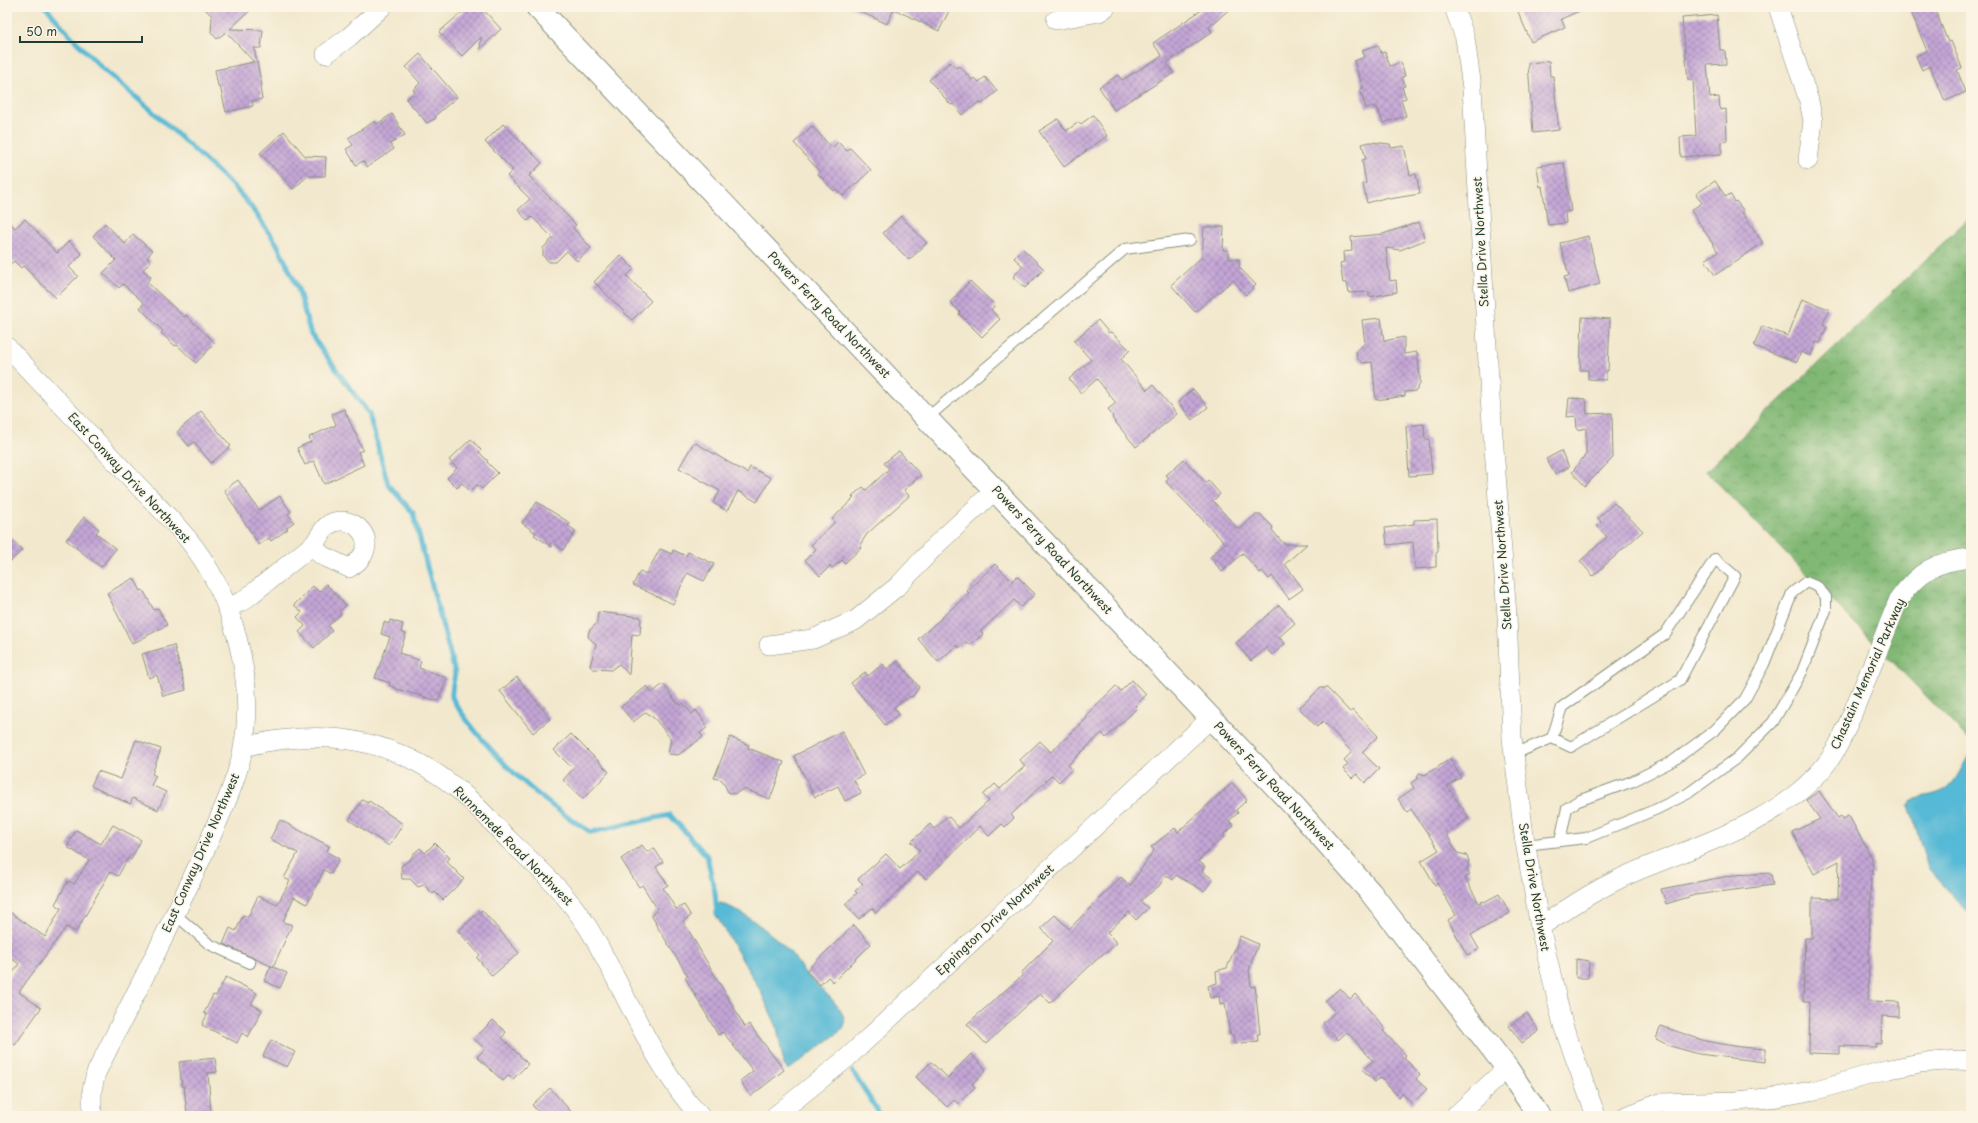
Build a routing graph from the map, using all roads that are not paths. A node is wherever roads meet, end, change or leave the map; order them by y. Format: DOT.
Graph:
graph roads {
  1 [pos="382,7"];
  2 [pos="537,7"];
  3 [pos="1106,7"];
  4 [pos="1454,7"];
  5 [pos="1778,7"];
  6 [pos="1056,20"];
  7 [pos="326,54"];
  8 [pos="1808,160"];
  9 [pos="1190,240"];
  10 [pos="7,347"];
  11 [pos="927,418"];
  12 [pos="995,490"];
  13 [pos="314,544"];
  14 [pos="1971,558"];
  15 [pos="227,608"];
  16 [pos="769,645"];
  17 [pos="1211,718"];
  18 [pos="1552,738"];
  19 [pos="243,747"];
  20 [pos="1514,754"];
  21 [pos="1560,841"];
  22 [pos="1525,845"];
  23 [pos="175,914"];
  24 [pos="1540,927"];
  25 [pos="250,963"];
  26 [pos="1971,1061"];
  27 [pos="1508,1068"];
  28 [pos="92,1116"];
  29 [pos="700,1116"];
  30 [pos="775,1116"];
  31 [pos="1455,1116"];
  32 [pos="1539,1116"];
  33 [pos="1596,1116"];
  34 [pos="1626,1116"];
  1 -- 7 [label="street"];
  2 -- 11 [label="street, Powers Ferry Road Northwest"];
  3 -- 6 [label="street"];
  4 -- 20 [label="street, Stella Drive Northwest"];
  5 -- 8 [label="street"];
  9 -- 11 [label="lane"];
  10 -- 15 [label="street, East Conway Drive Northwest"];
  11 -- 12 [label="street, Powers Ferry Road Northwest"];
  12 -- 16 [label="street"];
  12 -- 17 [label="street, Powers Ferry Road Northwest"];
  13 -- 15 [label="street"];
  14 -- 24 [label="street, Chastain Memorial Parkway"];
  15 -- 19 [label="street, East Conway Drive Northwest"];
  17 -- 27 [label="street, Powers Ferry Road Northwest"];
  17 -- 30 [label="street, Eppington Drive Northwest"];
  18 -- 18 [label="lane"];
  18 -- 20 [label="lane"];
  19 -- 23 [label="street, East Conway Drive Northwest"];
  19 -- 29 [label="street, Runnemede Road Northwest"];
  20 -- 22 [label="street, Stella Drive Northwest"];
  21 -- 21 [label="lane"];
  21 -- 22 [label="lane"];
  22 -- 24 [label="street, Stella Drive Northwest"];
  23 -- 25 [label="lane"];
  23 -- 28 [label="street, East Conway Drive Northwest"];
  24 -- 33 [label="street, Stella Drive Northwest"];
  26 -- 34 [label="street"];
  27 -- 31 [label="street"];
  27 -- 32 [label="street, Powers Ferry Road Northwest"];
}
